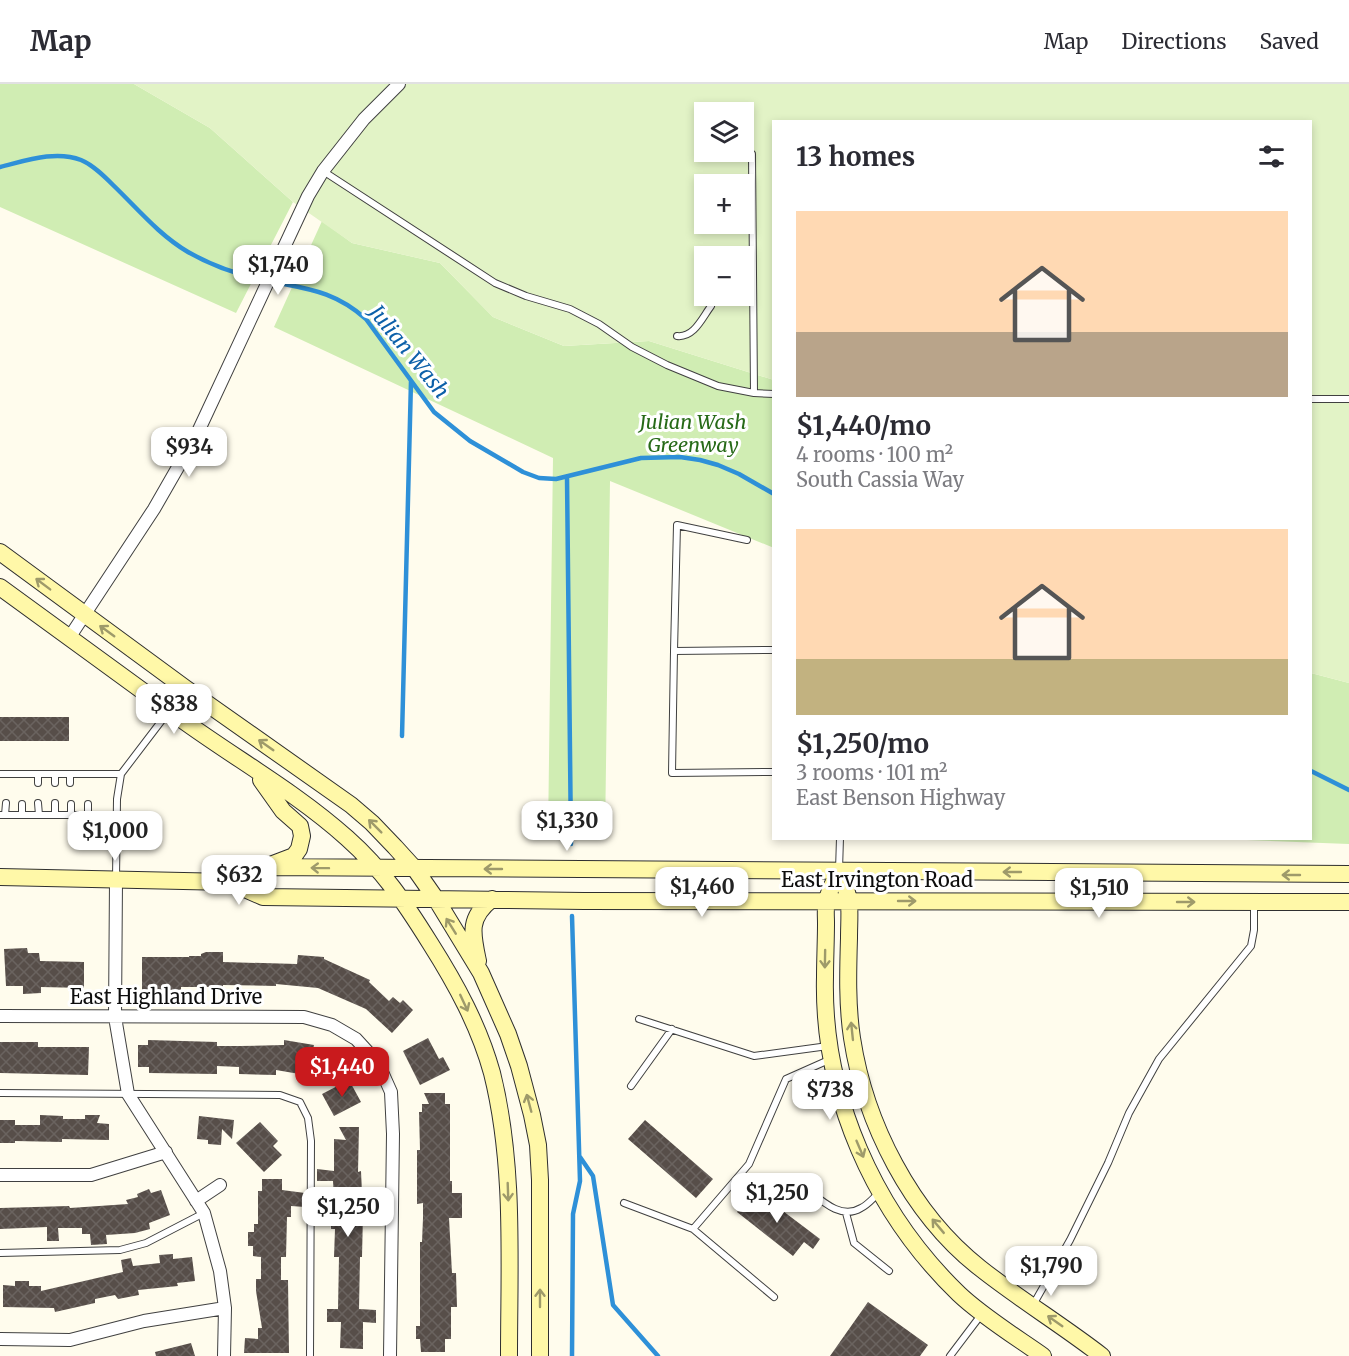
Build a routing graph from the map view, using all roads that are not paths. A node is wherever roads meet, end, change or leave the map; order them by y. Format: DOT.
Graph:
graph roads {
  1 [pos="399,84"];
  2 [pos="752,162"];
  3 [pos="323,171"];
  4 [pos="711,306"];
  5 [pos="677,336"];
  6 [pos="754,393"];
  7 [pos="772,394"];
  8 [pos="1312,399"];
  9 [pos="1349,399"];
  10 [pos="747,540"];
  11 [pos="0,552"];
  12 [pos="0,587"];
  13 [pos="85,615"];
  14 [pos="69,638"];
  15 [pos="772,650"];
  16 [pos="674,651"];
  17 [pos="170,711"];
  18 [pos="254,770"];
  19 [pos="772,772"];
  20 [pos="3,774"];
  21 [pos="22,774"];
  22 [pos="38,774"];
  23 [pos="55,774"];
  24 [pos="70,774"];
  25 [pos="88,774"];
  26 [pos="121,774"];
  27 [pos="6,782"];
  28 [pos="22,783"];
  29 [pos="38,783"];
  30 [pos="55,783"];
  31 [pos="70,783"];
  32 [pos="88,783"];
  33 [pos="6,803"];
  34 [pos="38,803"];
  35 [pos="55,803"];
  36 [pos="22,804"];
  37 [pos="71,804"];
  38 [pos="88,804"];
  39 [pos="3,815"];
  40 [pos="22,815"];
  41 [pos="39,815"];
  42 [pos="55,815"];
  43 [pos="71,815"];
  44 [pos="88,815"];
  45 [pos="117,815"];
  46 [pos="840,840"];
  47 [pos="261,867"];
  48 [pos="379,868"];
  49 [pos="415,869"];
  50 [pos="839,871"];
  51 [pos="1349,874"];
  52 [pos="0,877"];
  53 [pos="116,880"];
  54 [pos="229,882"];
  55 [pos="402,899"];
  56 [pos="436,899"];
  57 [pos="492,899"];
  58 [pos="827,901"];
  59 [pos="849,901"];
  60 [pos="1254,902"];
  61 [pos="1349,902"];
  62 [pos="481,973"];
  63 [pos="0,1017"];
  64 [pos="115,1017"];
  65 [pos="639,1019"];
  66 [pos="672,1029"];
  67 [pos="830,1053"];
  68 [pos="631,1086"];
  69 [pos="0,1093"];
  70 [pos="128,1094"];
  71 [pos="165,1152"];
  72 [pos="0,1175"];
  73 [pos="220,1185"];
  74 [pos="803,1186"];
  75 [pos="880,1192"];
  76 [pos="196,1201"];
  77 [pos="624,1203"];
  78 [pos="204,1213"];
  79 [pos="846,1213"];
  80 [pos="693,1228"];
  81 [pos="0,1253"];
  82 [pos="889,1271"];
  83 [pos="774,1297"];
  84 [pos="1033,1306"];
  85 [pos="225,1308"];
  86 [pos="983,1312"];
  87 [pos="0,1340"];
  88 [pos="224,1356"];
  89 [pos="310,1356"];
  90 [pos="390,1356"];
  91 [pos="509,1356"];
  92 [pos="540,1356"];
  93 [pos="950,1356"];
  94 [pos="1043,1356"];
  95 [pos="1102,1356"];
  1 -- 3 [label="street"];
  2 -- 6 [label="lane"];
  3 -- 6 [label="lane"];
  3 -- 13 [label="street"];
  4 -- 5 [label="lane"];
  6 -- 7 [label="lane"];
  8 -- 9 [label="lane"];
  10 -- 16 [label="lane"];
  13 -- 11 [label="main road, one-way"];
  12 -- 14 [label="main road"];
  13 -- 14 [label="street"];
  49 -- 13 [label="main road, one-way"];
  14 -- 17 [label="main road"];
  15 -- 16 [label="lane"];
  16 -- 19 [label="lane"];
  17 -- 18 [label="main road"];
  17 -- 26 [label="lane"];
  18 -- 47 [label="main road"];
  18 -- 48 [label="main road"];
  20 -- 21 [label="lane"];
  20 -- 27 [label="lane"];
  21 -- 22 [label="lane"];
  21 -- 28 [label="lane"];
  22 -- 23 [label="lane"];
  22 -- 29 [label="lane"];
  23 -- 24 [label="lane"];
  23 -- 30 [label="lane"];
  24 -- 25 [label="lane"];
  24 -- 31 [label="lane"];
  25 -- 26 [label="lane"];
  25 -- 32 [label="lane"];
  26 -- 45 [label="lane"];
  33 -- 39 [label="lane"];
  34 -- 41 [label="lane"];
  35 -- 42 [label="lane"];
  36 -- 40 [label="lane"];
  37 -- 43 [label="lane"];
  38 -- 44 [label="lane"];
  39 -- 40 [label="lane"];
  40 -- 41 [label="lane"];
  41 -- 42 [label="lane"];
  42 -- 43 [label="lane"];
  43 -- 44 [label="lane"];
  44 -- 45 [label="lane"];
  45 -- 53 [label="lane"];
  46 -- 50 [label="lane"];
  48 -- 47 [label="main road, East Irvington Road, one-way"];
  47 -- 54 [label="main road, East Irvington Road"];
  48 -- 49 [label="main road, East Irvington Road"];
  48 -- 55 [label="main road"];
  50 -- 49 [label="main road, East Irvington Road, one-way"];
  49 -- 56 [label="main road"];
  51 -- 50 [label="main road, East Irvington Road, one-way"];
  50 -- 58 [label="main road"];
  50 -- 59 [label="main road"];
  52 -- 53 [label="main road, East Irvington Road"];
  53 -- 54 [label="main road, East Irvington Road"];
  53 -- 64 [label="street"];
  54 -- 55 [label="main road, East Irvington Road"];
  55 -- 56 [label="main road, East Irvington Road"];
  55 -- 91 [label="main road, one-way"];
  56 -- 57 [label="main road, East Irvington Road"];
  62 -- 56 [label="main road, one-way"];
  57 -- 58 [label="main road, East Irvington Road"];
  57 -- 62 [label="main road"];
  58 -- 59 [label="main road, East Irvington Road"];
  58 -- 67 [label="main road, one-way"];
  59 -- 60 [label="main road, East Irvington Road, one-way"];
  84 -- 59 [label="main road, one-way"];
  60 -- 61 [label="main road, East Irvington Road"];
  60 -- 84 [label="lane"];
  92 -- 62 [label="main road, one-way"];
  63 -- 64 [label="street, East Highland Drive"];
  64 -- 70 [label="street"];
  64 -- 90 [label="street, East Highland Drive"];
  65 -- 66 [label="lane"];
  66 -- 67 [label="lane"];
  66 -- 68 [label="lane"];
  67 -- 75 [label="main road, one-way"];
  67 -- 80 [label="lane"];
  69 -- 70 [label="lane"];
  70 -- 71 [label="street"];
  70 -- 89 [label="lane"];
  71 -- 72 [label="street"];
  71 -- 76 [label="street"];
  73 -- 76 [label="street"];
  74 -- 79 [label="lane"];
  75 -- 79 [label="lane"];
  75 -- 86 [label="main road"];
  76 -- 78 [label="street"];
  77 -- 80 [label="lane"];
  78 -- 81 [label="lane"];
  78 -- 85 [label="street"];
  79 -- 82 [label="lane"];
  80 -- 83 [label="lane"];
  95 -- 84 [label="main road, one-way"];
  85 -- 87 [label="street"];
  85 -- 88 [label="street"];
  86 -- 93 [label="lane"];
  86 -- 94 [label="main road"];
}
